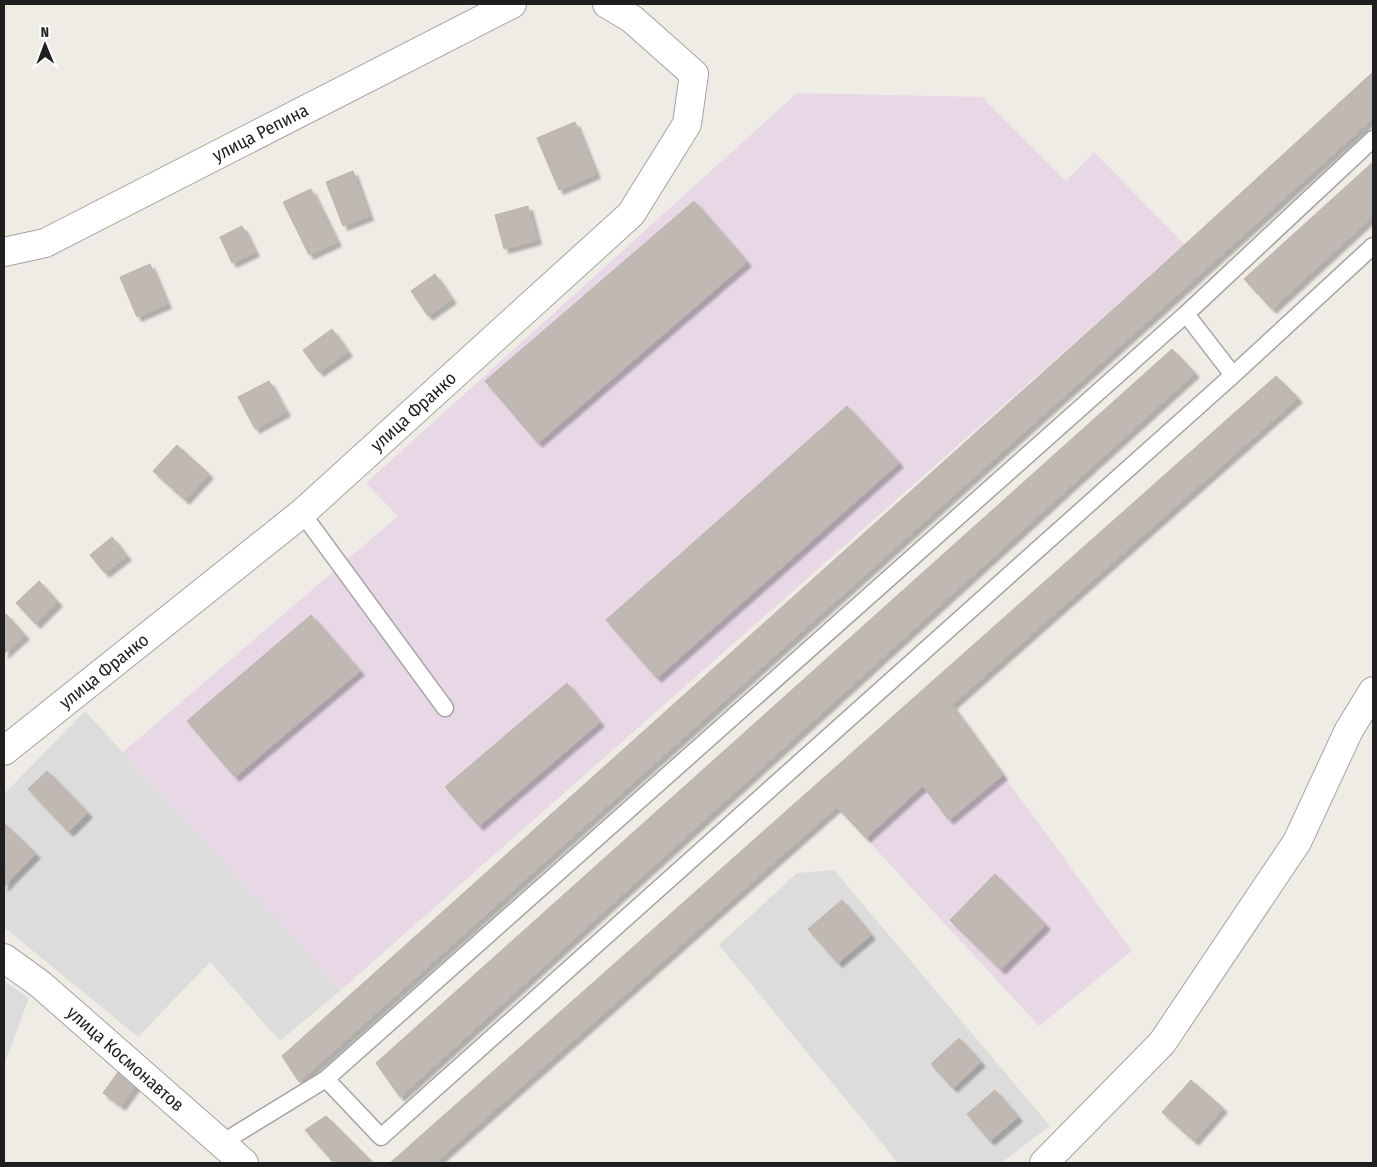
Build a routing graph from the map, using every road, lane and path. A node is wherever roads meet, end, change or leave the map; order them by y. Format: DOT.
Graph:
graph roads {
  1 [pos="512,4"];
  2 [pos="607,4"];
  3 [pos="1373,139"];
  4 [pos="1373,246"];
  5 [pos="4,252"];
  6 [pos="1186,314"];
  7 [pos="1233,375"];
  8 [pos="302,513"];
  9 [pos="1373,691"];
  10 [pos="446,708"];
  11 [pos="4,751"];
  12 [pos="4,958"];
  13 [pos="326,1079"];
  14 [pos="220,1144"];
  15 [pos="244,1163"];
  16 [pos="1044,1163"];
  1 -- 5 [label="street, улица Репина"];
  2 -- 8 [label="street, улица Франко"];
  3 -- 6 [label="lane"];
  4 -- 7 [label="lane"];
  6 -- 7 [label="lane"];
  6 -- 13 [label="lane"];
  7 -- 13 [label="lane"];
  8 -- 10 [label="lane"];
  8 -- 11 [label="street, улица Франко"];
  9 -- 16 [label="street"];
  12 -- 14 [label="street, улица Космонавтов"];
  13 -- 14 [label="lane"];
  14 -- 15 [label="street, улица Космонавтов"];
}
